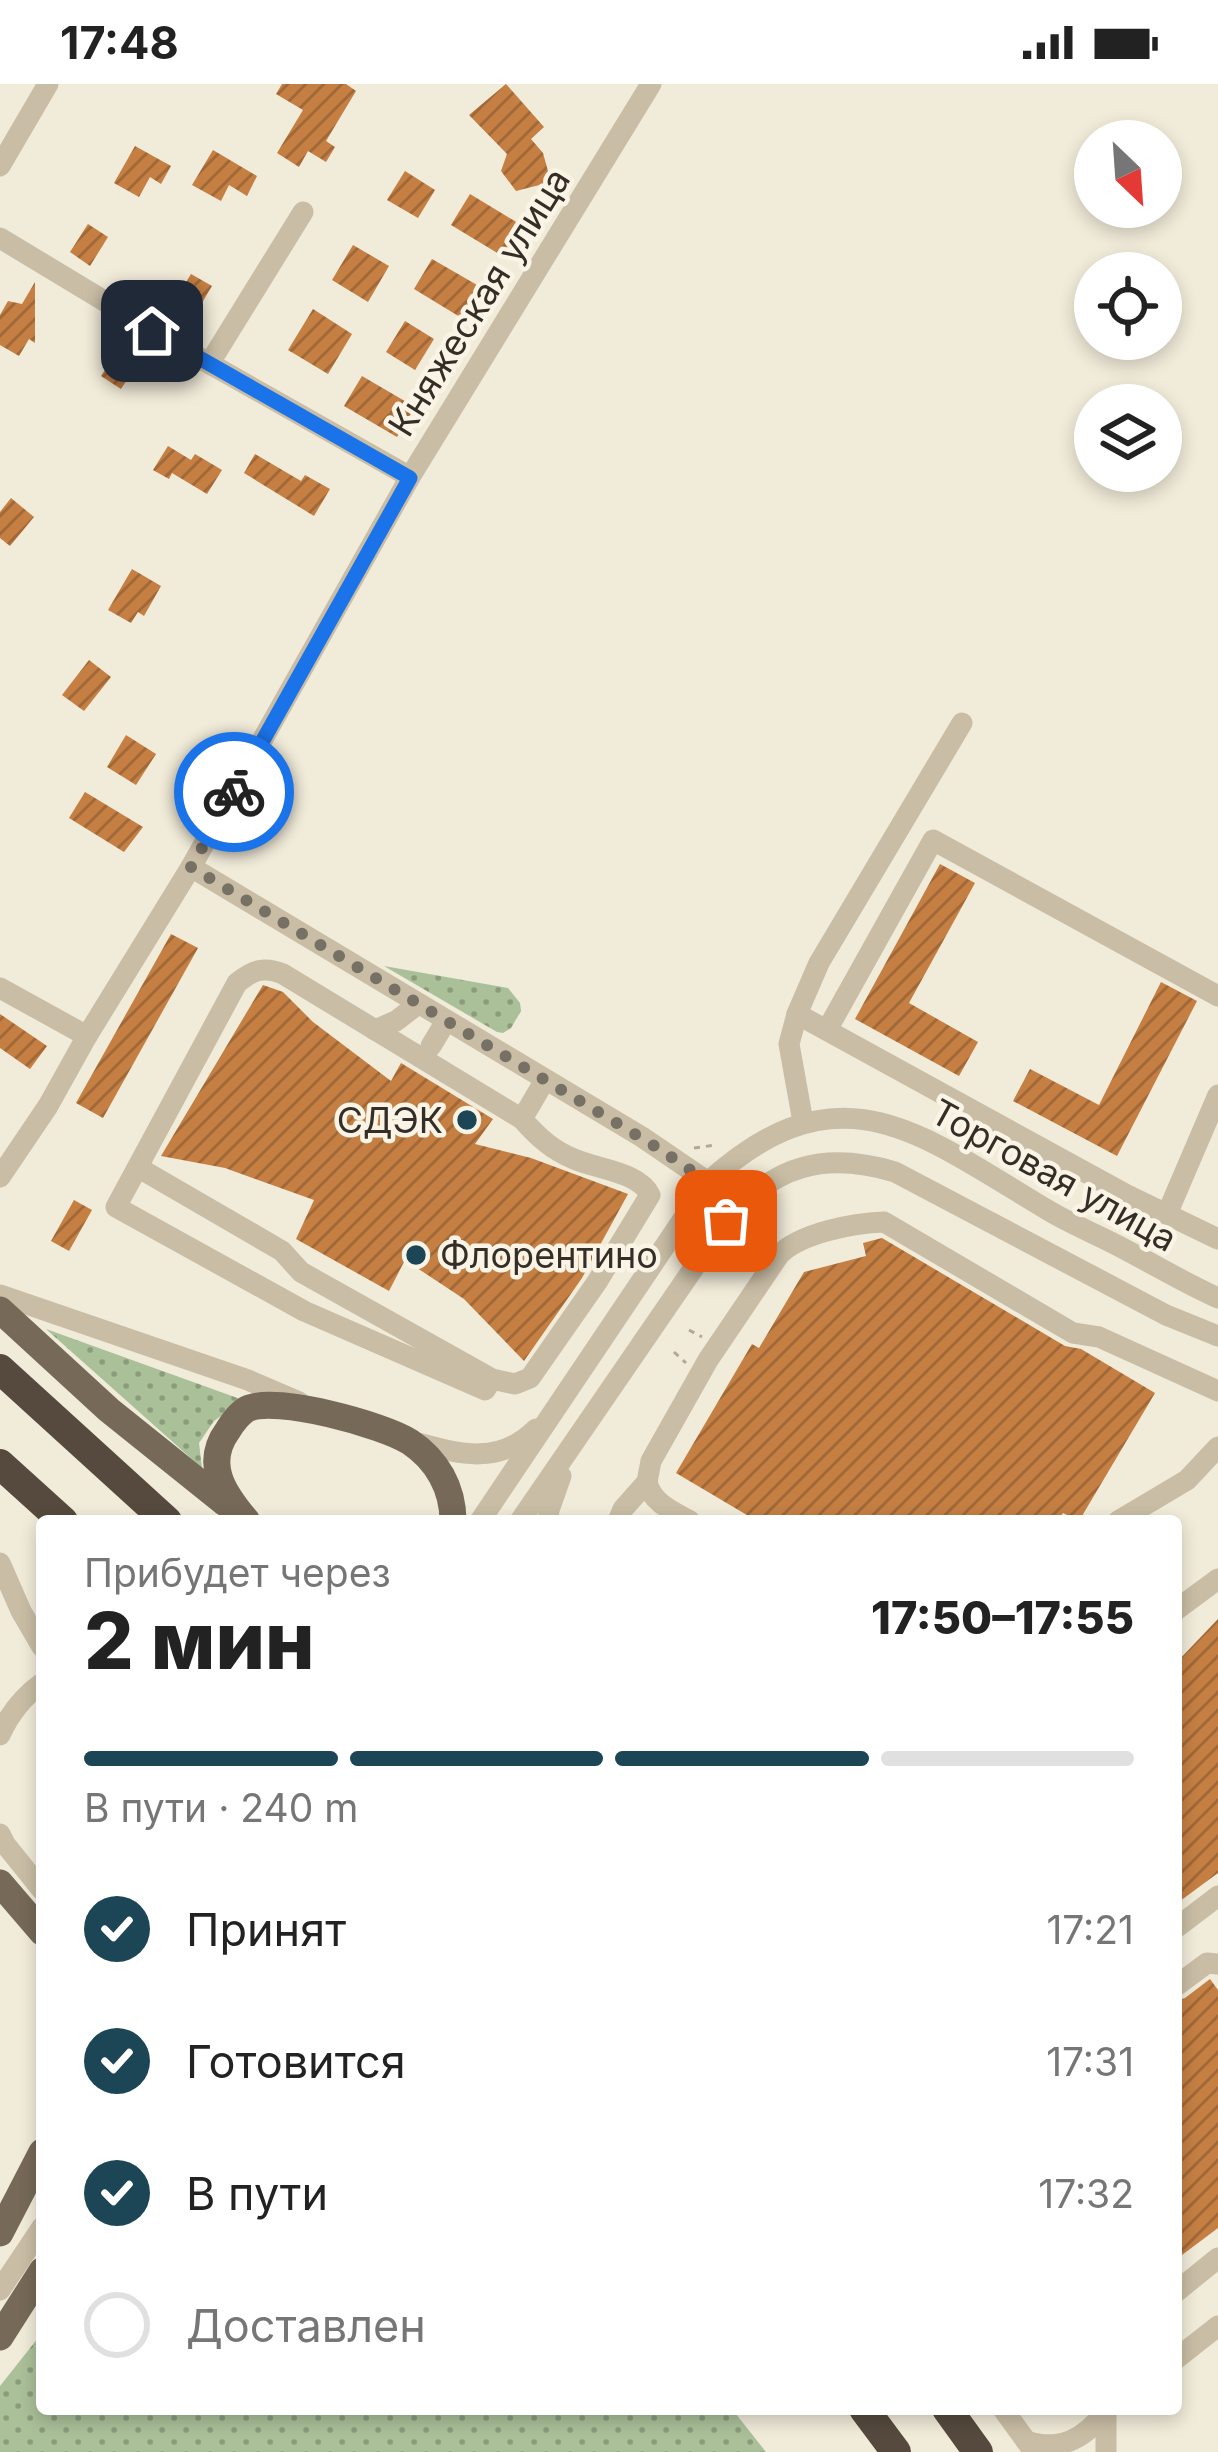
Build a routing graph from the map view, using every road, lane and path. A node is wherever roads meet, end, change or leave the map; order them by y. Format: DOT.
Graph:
graph roads {
  1 [pos="48,84"];
  2 [pos="651,84"];
  3 [pos="0,166"];
  4 [pos="303,212"];
  5 [pos="0,238"];
  6 [pos="212,365"];
  7 [pos="410,478"];
  8 [pos="962,723"];
  9 [pos="191,867"];
  10 [pos="0,988"];
  11 [pos="1218,996"];
  12 [pos="418,1004"];
  13 [pos="797,1013"];
  14 [pos="446,1021"];
  15 [pos="375,1030"];
  16 [pos="827,1030"];
  17 [pos="87,1036"];
  18 [pos="431,1046"];
  19 [pos="545,1080"];
  20 [pos="1218,1095"];
  21 [pos="522,1119"];
  22 [pos="803,1122"];
  23 [pos="139,1168"];
  24 [pos="0,1177"];
  25 [pos="708,1182"];
  26 [pos="738,1207"];
  27 [pos="1167,1214"];
  28 [pos="1218,1239"];
  29 [pos="597,1282"];
  30 [pos="0,1295"];
  31 [pos="1218,1298"];
  32 [pos="626,1302"];
  33 [pos="0,1310"];
  34 [pos="1218,1336"];
  35 [pos="0,1369"];
  36 [pos="492,1379"];
  37 [pos="1218,1391"];
  38 [pos="562,1402"];
  39 [pos="316,1409"];
  40 [pos="407,1440"];
  41 [pos="1218,1447"];
  42 [pos="571,1448"];
  43 [pos="0,1464"];
  44 [pos="647,1482"];
  45 [pos="132,1489"];
  46 [pos="56,1515"];
  47 [pos="160,1515"];
  48 [pos="172,1515"];
  49 [pos="240,1515"];
  50 [pos="242,1515"];
  51 [pos="452,1515"];
  52 [pos="484,1515"];
  53 [pos="524,1515"];
  54 [pos="549,1515"];
  55 [pos="620,1515"];
  56 [pos="680,1515"];
  57 [pos="1128,1515"];
  58 [pos="0,1563"];
  59 [pos="1218,1579"];
  60 [pos="1182,1606"];
  61 [pos="36,1637"];
  62 [pos="36,1688"];
  63 [pos="0,1735"];
  64 [pos="0,1834"];
  65 [pos="36,1883"];
  66 [pos="2,1890"];
  67 [pos="1218,1896"];
  68 [pos="1182,1923"];
  69 [pos="36,1925"];
  70 [pos="1218,1964"];
  71 [pos="1182,1982"];
  72 [pos="36,2164"];
  73 [pos="36,2179"];
  74 [pos="0,2233"];
  75 [pos="36,2236"];
  76 [pos="1218,2258"];
  77 [pos="36,2281"];
  78 [pos="1182,2287"];
  79 [pos="0,2290"];
  80 [pos="36,2300"];
  81 [pos="1218,2326"];
  82 [pos="0,2340"];
  83 [pos="1182,2354"];
  84 [pos="868,2415"];
  85 [pos="951,2415"];
  86 [pos="1008,2415"];
  87 [pos="1102,2415"];
  88 [pos="1106,2415"];
  89 [pos="1031,2446"];
  90 [pos="896,2452"];
  91 [pos="978,2452"];
  92 [pos="1106,2452"];
  1 -- 3 [label="street"];
  2 -- 7 [label="street, Княжеская улица"];
  4 -- 6 [label="street"];
  5 -- 6 [label="street"];
  6 -- 7 [label="street"];
  7 -- 9 [label="street, Княжеская улица"];
  8 -- 13 [label="street"];
  9 -- 12 [label="street"];
  9 -- 17 [label="street, Княжеская улица"];
  10 -- 17 [label="street"];
  11 -- 16 [label="street"];
  12 -- 14 [label="street"];
  12 -- 15 [label="street"];
  13 -- 16 [label="street"];
  13 -- 22 [label="street"];
  14 -- 18 [label="street"];
  14 -- 19 [label="street"];
  15 -- 21 [label="street"];
  15 -- 23 [label="street"];
  16 -- 27 [label="street"];
  17 -- 24 [label="street, Княжеская улица"];
  19 -- 21 [label="street"];
  19 -- 25 [label="street"];
  20 -- 27 [label="street"];
  21 -- 29 [label="street"];
  22 -- 25 [label="street, Торговая улица"];
  22 -- 31 [label="street, Торговая улица"];
  23 -- 36 [label="street"];
  23 -- 36 [label="street"];
  25 -- 26 [label="street"];
  25 -- 32 [label="street, Торговая улица"];
  26 -- 34 [label="street, Торговая улица"];
  26 -- 42 [label="street, Торговая улица"];
  27 -- 28 [label="street"];
  29 -- 32 [label="street"];
  29 -- 36 [label="street"];
  30 -- 39 [label="street"];
  32 -- 38 [label="street, Торговая улица"];
  33 -- 49 [label="main road"];
  35 -- 45 [label="highway"];
  37 -- 44 [label="street"];
  38 -- 40 [label="street"];
  38 -- 52 [label="street, Торговая улица"];
  39 -- 40 [label="main road"];
  39 -- 50 [label="main road"];
  40 -- 51 [label="main road"];
  41 -- 57 [label="street"];
  42 -- 53 [label="street, Торговая улица"];
  42 -- 54 [label="street"];
  43 -- 46 [label="highway"];
  44 -- 55 [label="street"];
  44 -- 56 [label="street"];
  45 -- 47 [label="highway"];
  45 -- 48 [label="main road"];
  58 -- 61 [label="street"];
  59 -- 60 [label="street"];
  62 -- 63 [label="street"];
  64 -- 65 [label="street"];
  66 -- 69 [label="main road"];
  67 -- 68 [label="street"];
  70 -- 71 [label="street"];
  72 -- 74 [label="main road"];
  73 -- 74 [label="main road"];
  75 -- 79 [label="street"];
  76 -- 78 [label="street"];
  77 -- 82 [label="main road"];
  80 -- 82 [label="main road"];
  81 -- 83 [label="street"];
  84 -- 90 [label="highway"];
  85 -- 91 [label="highway"];
  86 -- 89 [label="street"];
  87 -- 89 [label="street"];
  88 -- 92 [label="street"];
}
